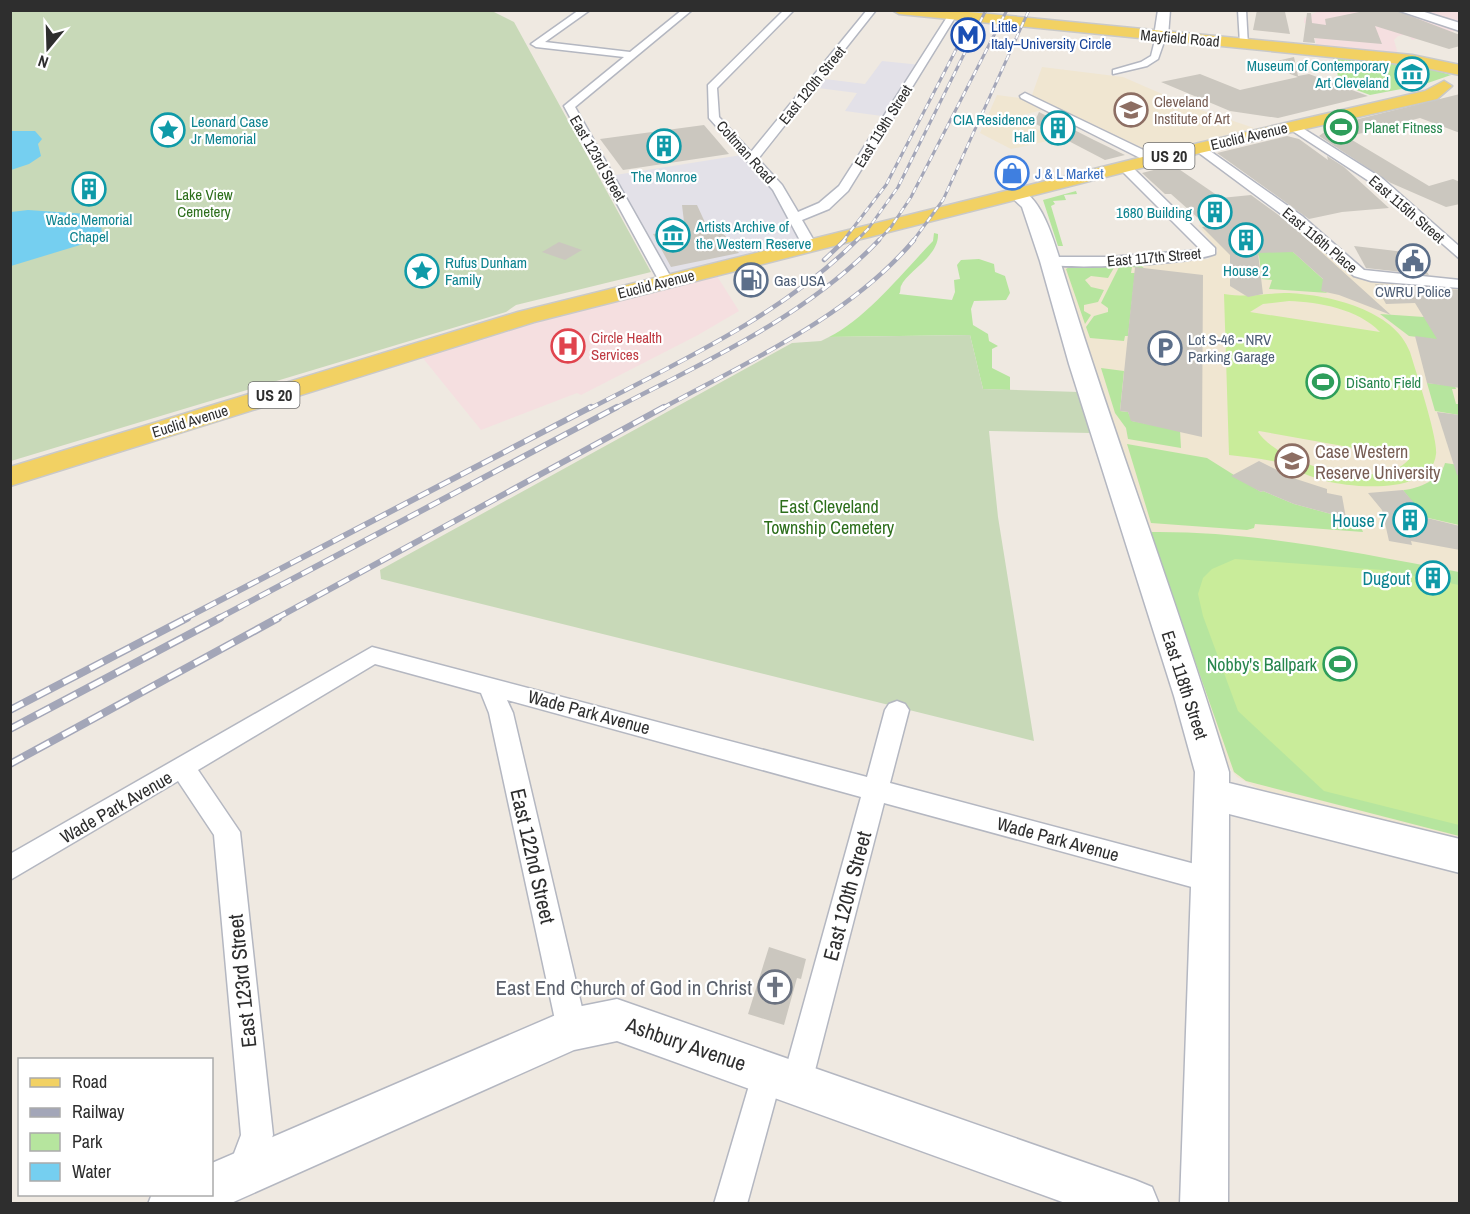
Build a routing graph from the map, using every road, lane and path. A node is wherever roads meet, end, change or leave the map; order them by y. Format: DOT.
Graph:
graph roads {
  1 [pos="586,10"];
  2 [pos="688,10"];
  3 [pos="790,10"];
  4 [pos="872,10"];
  5 [pos="899,10"];
  6 [pos="1164,10"];
  7 [pos="1242,10"];
  8 [pos="1403,10"];
  9 [pos="952,16"];
  10 [pos="1460,27"];
  11 [pos="1161,36"];
  12 [pos="1245,44"];
  13 [pos="632,55"];
  14 [pos="1460,70"];
  15 [pos="1117,72"];
  16 [pos="1452,84"];
  17 [pos="1025,96"];
  18 [pos="1301,124"];
  19 [pos="1198,148"];
  20 [pos="752,159"];
  21 [pos="1154,160"];
  22 [pos="1125,167"];
  23 [pos="1017,194"];
  24 [pos="796,218"];
  25 [pos="810,246"];
  26 [pos="1460,255"];
  27 [pos="1050,261"];
  28 [pos="666,281"];
  29 [pos="1460,284"];
  30 [pos="10,477"];
  31 [pos="488,684"];
  32 [pos="897,711"];
  33 [pos="183,768"];
  34 [pos="875,790"];
  35 [pos="1212,794"];
  36 [pos="1460,856"];
  37 [pos="10,868"];
  38 [pos="1210,880"];
  39 [pos="572,1029"];
  40 [pos="782,1077"];
  41 [pos="228,1189"];
  42 [pos="1086,1195"];
  43 [pos="189,1196"];
  44 [pos="172,1203"];
  45 [pos="730,1203"];
  46 [pos="1135,1203"];
  47 [pos="1204,1203"];
  1 -- 13 [label="street"];
  2 -- 13 [label="street, East 123rd Street"];
  3 -- 20 [label="street, Coltman Road"];
  4 -- 20 [label="street, East 120th Street"];
  5 -- 9 [label="main road, Mayfield Road"];
  6 -- 11 [label="street"];
  7 -- 12 [label="street"];
  8 -- 10 [label="street"];
  9 -- 11 [label="main road, Mayfield Road"];
  9 -- 24 [label="street, East 119th Street"];
  11 -- 12 [label="main road, Mayfield Road"];
  11 -- 15 [label="street"];
  12 -- 14 [label="main road, Mayfield Road"];
  13 -- 28 [label="street, East 123rd Street"];
  16 -- 18 [label="main road, Euclid Avenue / US 20"];
  17 -- 21 [label="street"];
  18 -- 19 [label="main road, Euclid Avenue / US 20"];
  18 -- 26 [label="street, East 115th Street"];
  19 -- 21 [label="main road, Euclid Avenue / US 20"];
  19 -- 29 [label="street, East 116th Place"];
  20 -- 24 [label="street, Coltman Road"];
  21 -- 22 [label="main road, Euclid Avenue / US 20"];
  22 -- 23 [label="main road, Euclid Avenue / US 20"];
  22 -- 27 [label="street, East 117th Street"];
  23 -- 25 [label="main road, Euclid Avenue / US 20"];
  23 -- 27 [label="street, East 118th Street"];
  24 -- 25 [label="street, Coltman Road"];
  25 -- 28 [label="main road, Euclid Avenue / US 20"];
  27 -- 35 [label="street, East 118th Street"];
  28 -- 30 [label="main road, Euclid Avenue / US 20"];
  31 -- 33 [label="street, Wade Park Avenue"];
  31 -- 34 [label="street, Wade Park Avenue"];
  31 -- 39 [label="street, East 122nd Street"];
  32 -- 34 [label="street, East 120th Street"];
  33 -- 37 [label="street, Wade Park Avenue"];
  33 -- 41 [label="street, East 123rd Street"];
  34 -- 38 [label="street, Wade Park Avenue"];
  34 -- 40 [label="street, East 120th Street"];
  35 -- 36 [label="street"];
  35 -- 38 [label="street, East 118th Street"];
  38 -- 47 [label="street, East 118th Street"];
  39 -- 40 [label="street, Ashbury Avenue"];
  39 -- 41 [label="street, Ashbury Avenue"];
  40 -- 42 [label="street, Ashbury Avenue"];
  40 -- 45 [label="street, East 120th Street"];
  42 -- 46 [label="street, Ashbury Avenue"];
  43 -- 44 [label="street"];
}
